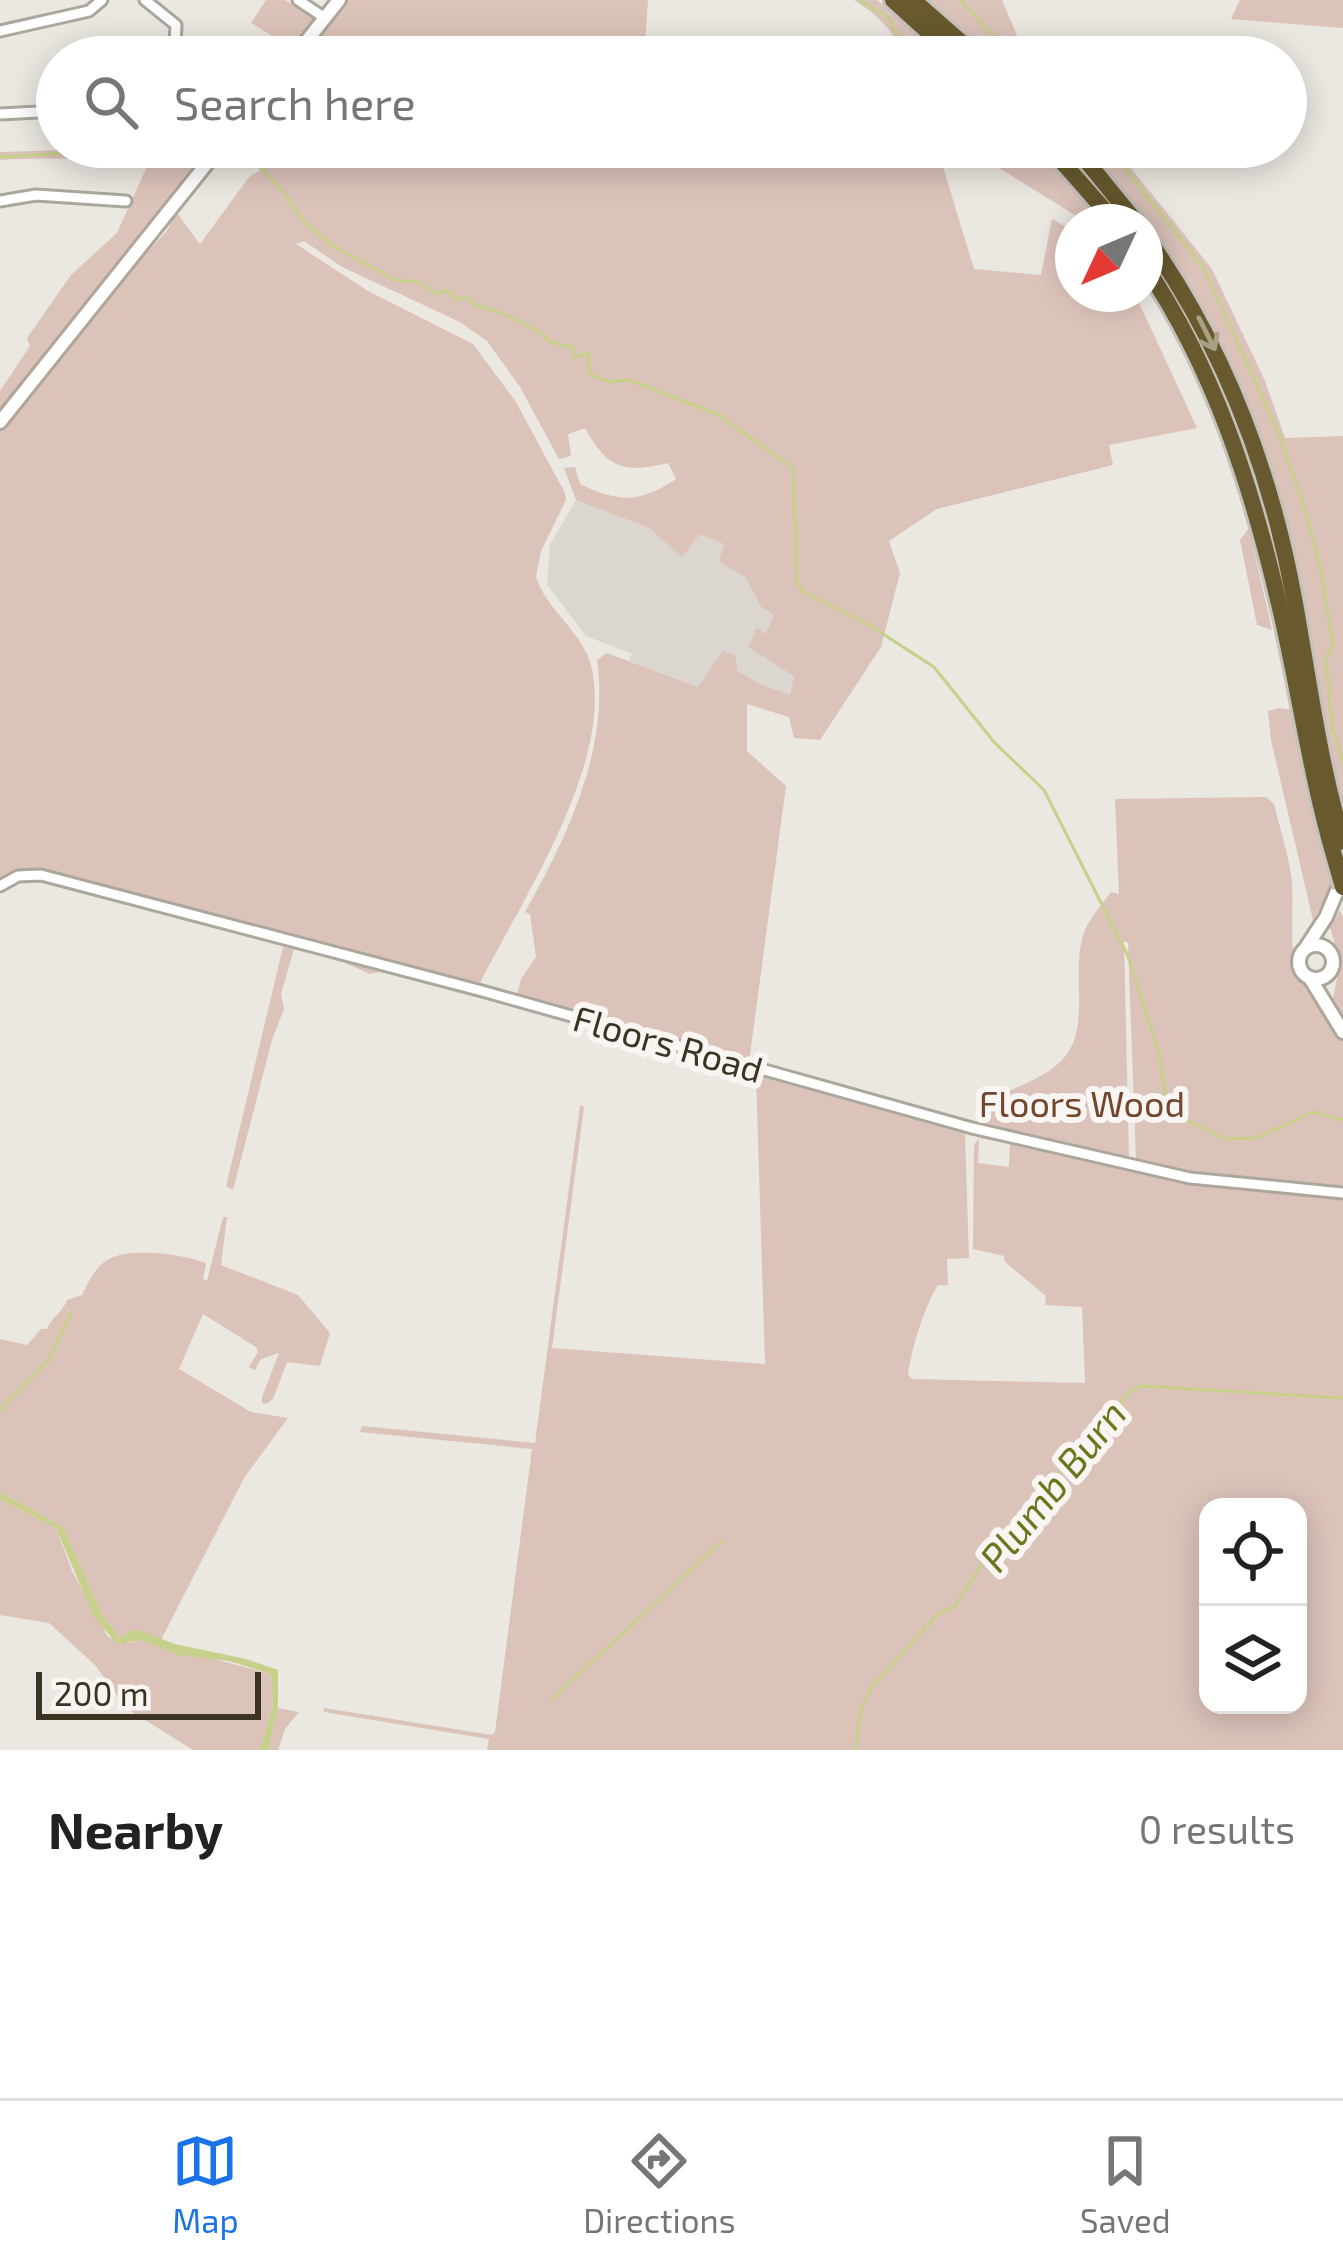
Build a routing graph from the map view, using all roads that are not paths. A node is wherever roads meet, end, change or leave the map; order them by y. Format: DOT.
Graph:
graph roads {
  1 [pos="102,0"];
  2 [pos="145,0"];
  3 [pos="298,0"];
  4 [pos="339,0"];
  5 [pos="893,0"];
  6 [pos="913,0"];
  7 [pos="325,18"];
  8 [pos="0,31"];
  9 [pos="176,36"];
  10 [pos="311,36"];
  11 [pos="933,36"];
  12 [pos="954,36"];
  13 [pos="36,112"];
  14 [pos="0,114"];
  15 [pos="203,168"];
  16 [pos="1067,168"];
  17 [pos="1092,168"];
  18 [pos="0,201"];
  19 [pos="119,203"];
  20 [pos="1099,204"];
  21 [pos="1121,204"];
  22 [pos="1163,263"];
  23 [pos="1163,298"];
  24 [pos="0,422"];
  25 [pos="1339,842"];
  26 [pos="1343,877"];
  27 [pos="0,886"];
  28 [pos="1343,886"];
  29 [pos="1326,917"];
  30 [pos="1307,947"];
  31 [pos="1331,954"];
  32 [pos="1330,973"];
  33 [pos="1310,978"];
  34 [pos="1327,1006"];
  35 [pos="1343,1032"];
  36 [pos="1343,1193"];
  1 -- 8 [label="street"];
  2 -- 9 [label="street"];
  3 -- 7 [label="street"];
  4 -- 7 [label="main road"];
  5 -- 11 [label="highway"];
  6 -- 12 [label="highway"];
  7 -- 10 [label="main road"];
  13 -- 14 [label="street"];
  15 -- 24 [label="main road"];
  16 -- 20 [label="highway"];
  17 -- 21 [label="highway"];
  18 -- 19 [label="street"];
  22 -- 25 [label="highway, one-way"];
  23 -- 25 [label="highway"];
  25 -- 28 [label="highway, bridge"];
  26 -- 29 [label="main road"];
  27 -- 36 [label="street, Floors Road"];
  29 -- 30 [label="main road"];
  29 -- 31 [label="main road"];
  30 -- 31 [label="main road"];
  30 -- 33 [label="main road"];
  31 -- 32 [label="main road"];
  32 -- 33 [label="main road"];
  32 -- 34 [label="main road"];
  33 -- 34 [label="main road"];
  34 -- 35 [label="main road"];
}
